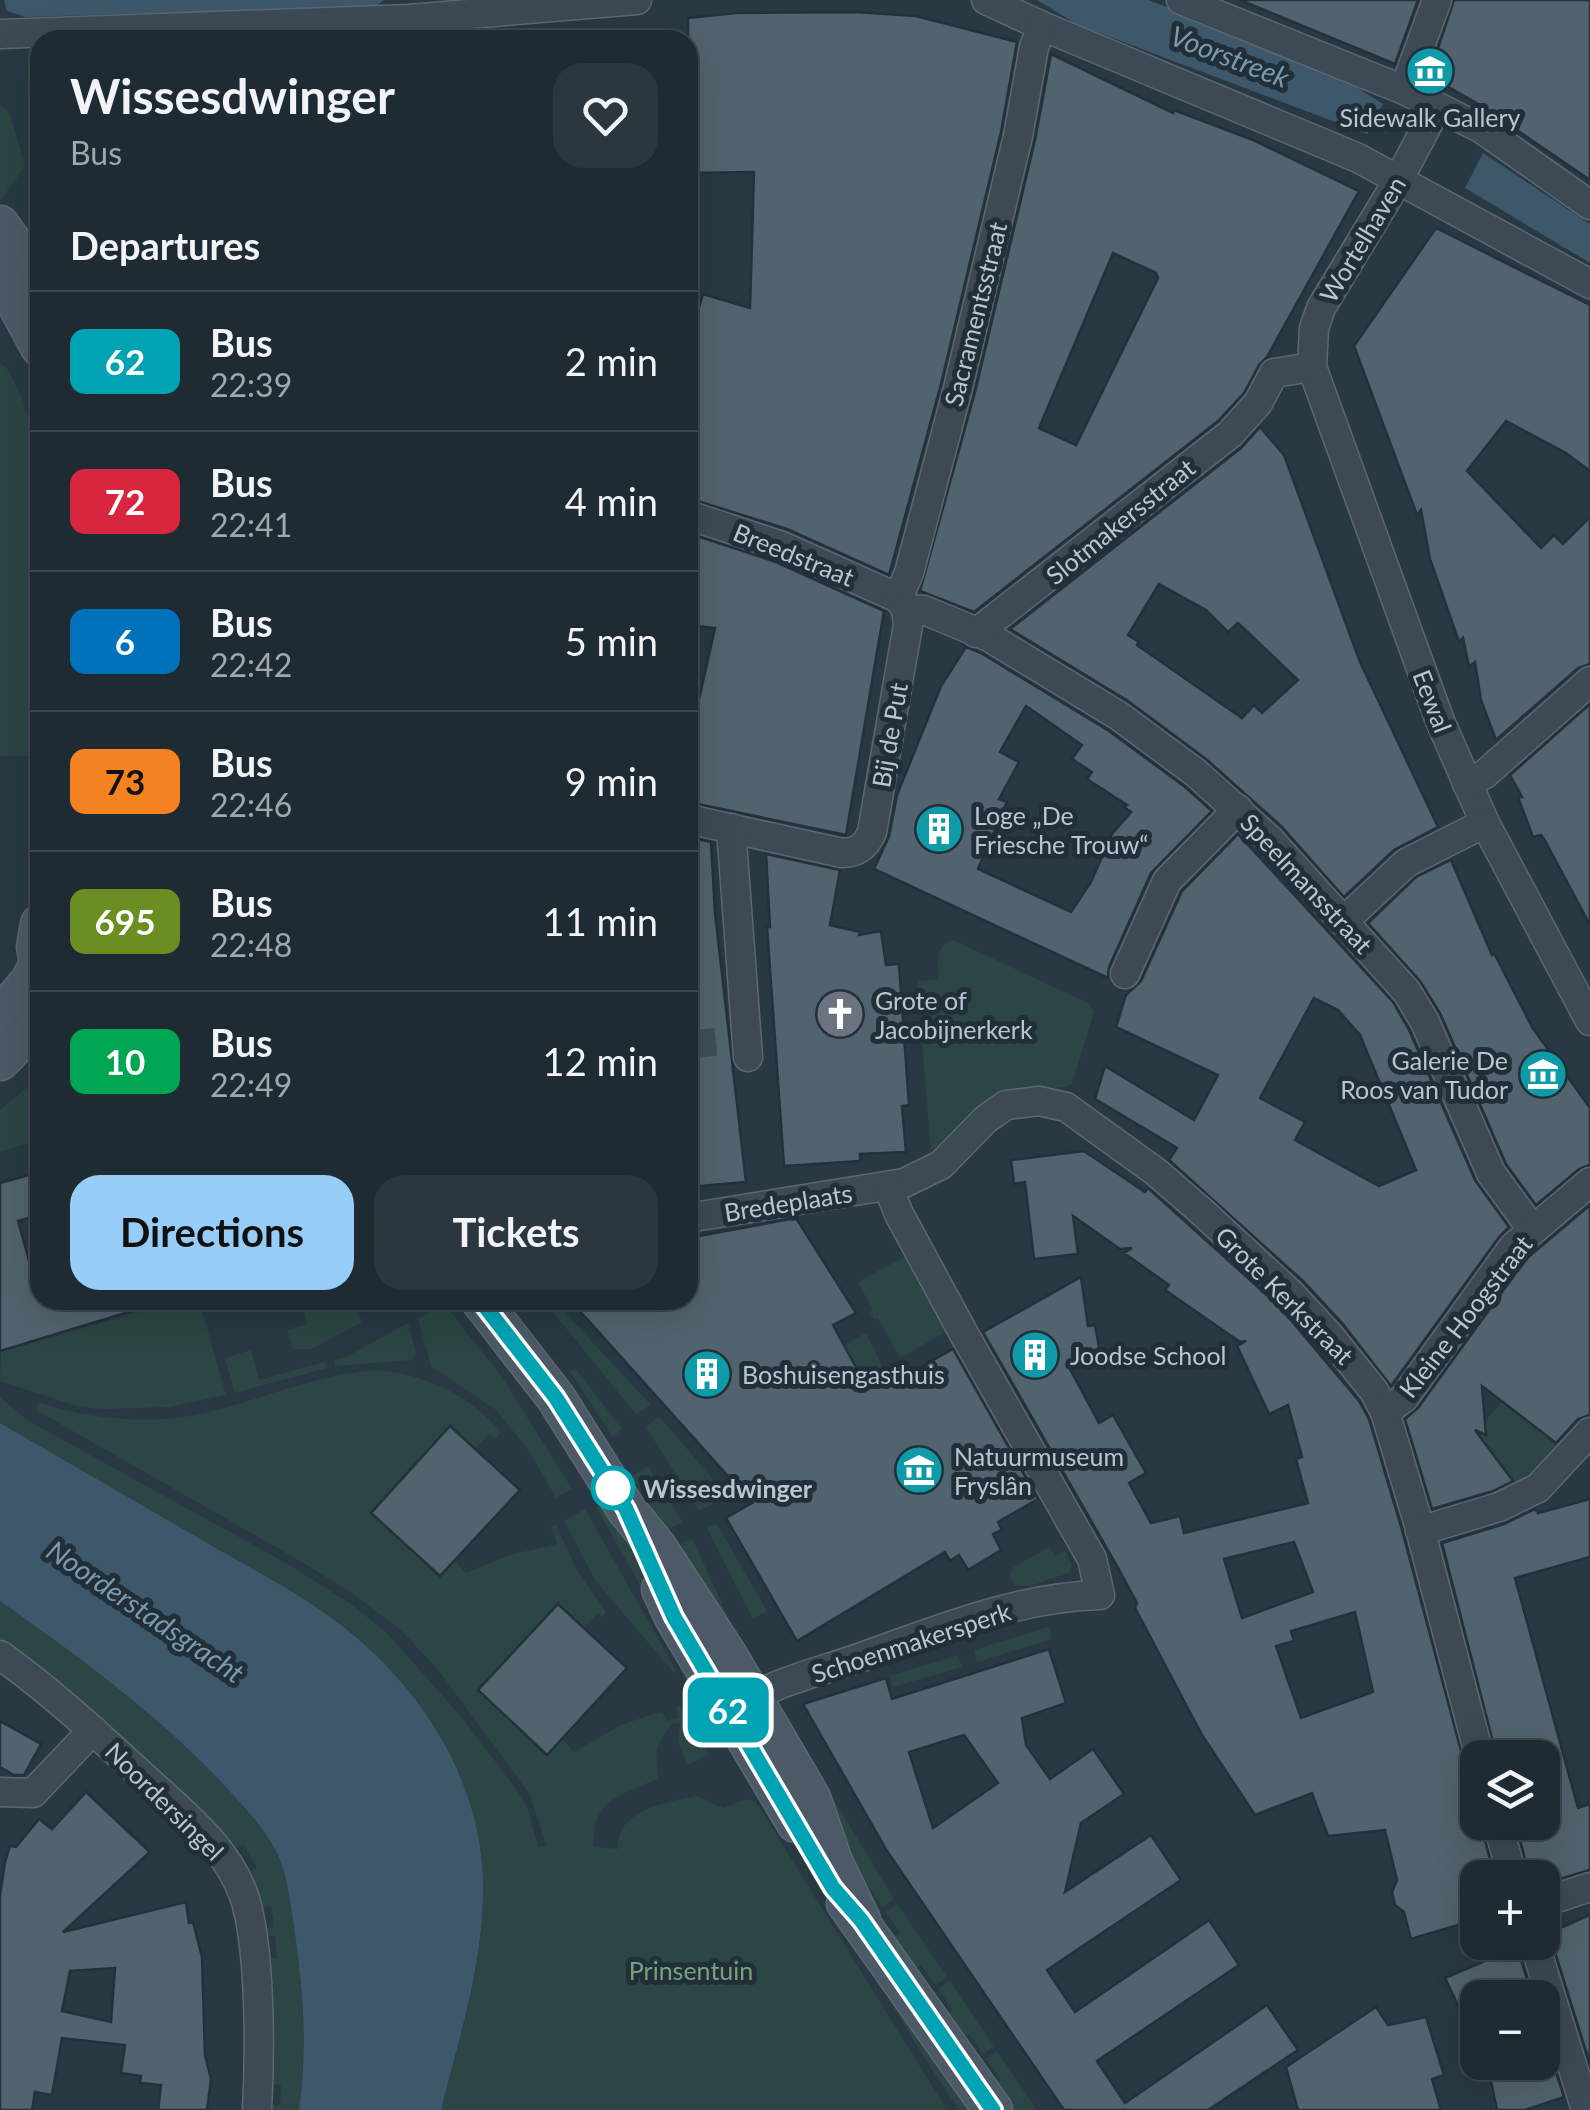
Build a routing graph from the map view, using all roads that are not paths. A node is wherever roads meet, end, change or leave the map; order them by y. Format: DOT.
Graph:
graph roads {
  1 [pos="637,0"];
  2 [pos="986,0"];
  3 [pos="1181,0"];
  4 [pos="1437,0"];
  5 [pos="453,18"];
  6 [pos="409,20"];
  7 [pos="1042,26"];
  8 [pos="117,30"];
  9 [pos="30,33"];
  10 [pos="0,34"];
  11 [pos="1404,90"];
  12 [pos="1438,107"];
  13 [pos="1399,180"];
  14 [pos="1590,205"];
  15 [pos="0,225"];
  16 [pos="30,268"];
  17 [pos="0,273"];
  18 [pos="1590,284"];
  19 [pos="30,328"];
  20 [pos="1312,367"];
  21 [pos="698,518"];
  22 [pos="902,604"];
  23 [pos="976,633"];
  24 [pos="1590,681"];
  25 [pos="1467,784"];
  26 [pos="1238,809"];
  27 [pos="698,821"];
  28 [pos="1485,822"];
  29 [pos="731,828"];
  30 [pos="1344,920"];
  31 [pos="1125,974"];
  32 [pos="30,981"];
  33 [pos="0,1016"];
  34 [pos="1590,1021"];
  35 [pos="30,1032"];
  36 [pos="741,1045"];
  37 [pos="0,1062"];
  38 [pos="1590,1182"];
  39 [pos="888,1187"];
  40 [pos="698,1216"];
  41 [pos="1532,1229"];
  42 [pos="488,1310"];
  43 [pos="1385,1412"];
  44 [pos="1590,1432"];
  45 [pos="1420,1531"];
  46 [pos="0,1655"];
  47 [pos="741,1704"];
  48 [pos="93,1730"];
  49 [pos="1475,1740"];
  50 [pos="0,1792"];
  51 [pos="1590,1887"];
  52 [pos="1560,1898"];
  53 [pos="1540,1960"];
  54 [pos="257,2110"];
  55 [pos="993,2110"];
  56 [pos="1586,2110"];
  1 -- 5 [label="street"];
  2 -- 7 [label="street"];
  3 -- 11 [label="street"];
  4 -- 11 [label="street"];
  5 -- 6 [label="street"];
  6 -- 8 [label="street"];
  7 -- 13 [label="street"];
  7 -- 22 [label="street, Sacramentsstraat"];
  9 -- 10 [label="street"];
  11 -- 12 [label="street"];
  12 -- 13 [label="street, Wortelhaven"];
  12 -- 14 [label="street"];
  13 -- 18 [label="street"];
  13 -- 20 [label="street, Wortelhaven"];
  15 -- 16 [label="main road"];
  17 -- 19 [label="main road"];
  20 -- 23 [label="street, Slotmakersstraat"];
  20 -- 25 [label="street, Eewal"];
  21 -- 22 [label="street, Breedstraat"];
  22 -- 23 [label="street"];
  22 -- 29 [label="street, Bij de Put"];
  23 -- 26 [label="street, Speelmansstraat"];
  24 -- 25 [label="street"];
  25 -- 28 [label="street, Eewal"];
  26 -- 30 [label="street, Speelmansstraat"];
  26 -- 31 [label="street"];
  27 -- 29 [label="street"];
  28 -- 30 [label="street"];
  28 -- 34 [label="street, Eewal"];
  29 -- 36 [label="street"];
  30 -- 41 [label="street, Speelmansstraat"];
  32 -- 33 [label="main road"];
  35 -- 37 [label="main road"];
  38 -- 41 [label="street, Kleine Hoogstraat"];
  39 -- 40 [label="street, Bredeplaats"];
  39 -- 43 [label="street, Grote Kerkstraat"];
  39 -- 47 [label="street, Schoenmakersperk"];
  41 -- 43 [label="street, Kleine Hoogstraat"];
  42 -- 47 [label="main road"];
  43 -- 45 [label="street, Grote Kerkstraat"];
  44 -- 45 [label="street"];
  45 -- 49 [label="street, Grote Kerkstraat"];
  46 -- 48 [label="street, Noordersingel"];
  47 -- 55 [label="main road"];
  48 -- 50 [label="street"];
  48 -- 54 [label="street, Noordersingel"];
  51 -- 52 [label="street"];
  53 -- 56 [label="street"];
}
